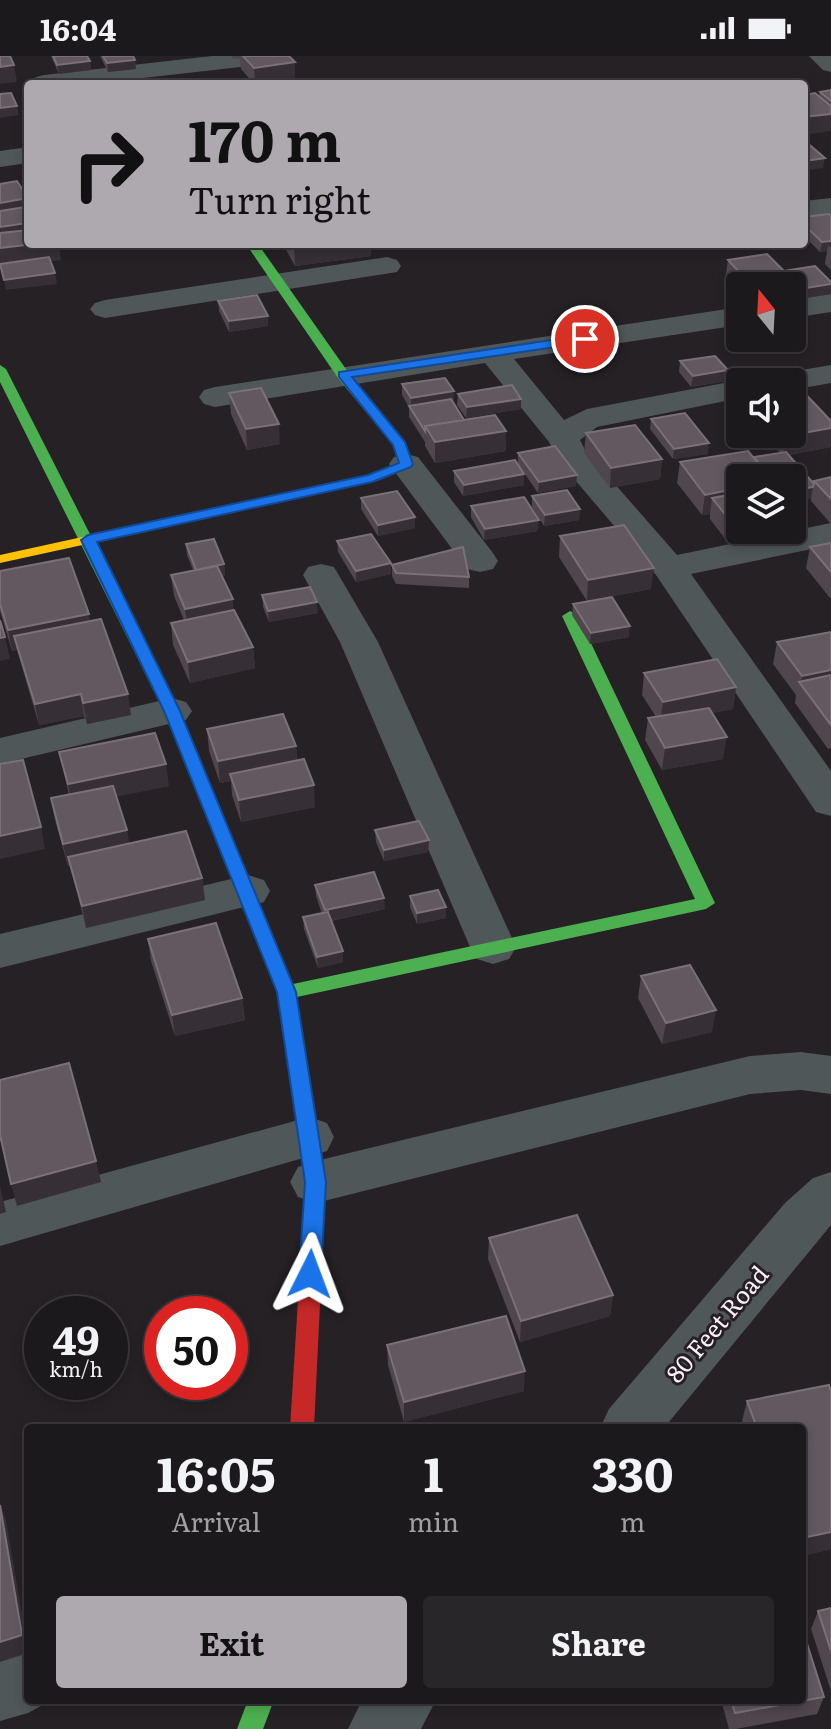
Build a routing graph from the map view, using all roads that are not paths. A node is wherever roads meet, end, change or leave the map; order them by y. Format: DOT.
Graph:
graph roads {
  1 [pos="27,56"];
  2 [pos="275,56"];
  3 [pos="821,56"];
  4 [pos="831,65"];
  5 [pos="43,80"];
  6 [pos="71,80"];
  7 [pos="24,156"];
  8 [pos="0,159"];
  9 [pos="831,206"];
  10 [pos="808,209"];
  11 [pos="255,248"];
  12 [pos="387,266"];
  13 [pos="276,281"];
  14 [pos="831,303"];
  15 [pos="806,307"];
  16 [pos="105,309"];
  17 [pos="726,318"];
  18 [pos="493,353"];
  19 [pos="0,369"];
  20 [pos="831,374"];
  21 [pos="343,375"];
  22 [pos="806,378"];
  23 [pos="726,392"];
  24 [pos="215,397"];
  25 [pos="564,440"];
  26 [pos="406,464"];
  27 [pos="831,534"];
  28 [pos="88,540"];
  29 [pos="0,559"];
  30 [pos="480,561"];
  31 [pos="669,568"];
  32 [pos="321,575"];
  33 [pos="570,616"];
  34 [pos="172,711"];
  35 [pos="0,751"];
  36 [pos="831,802"];
  37 [pos="248,891"];
  38 [pos="493,947"];
  39 [pos="0,951"];
  40 [pos="287,992"];
  41 [pos="831,1075"];
  42 [pos="312,1159"];
  43 [pos="831,1167"];
  44 [pos="817,1206"];
  45 [pos="0,1224"];
  46 [pos="302,1424"];
  47 [pos="632,1424"];
  48 [pos="24,1682"];
  49 [pos="0,1689"];
  50 [pos="259,1704"];
  51 [pos="401,1704"];
  52 [pos="250,1729"];
  53 [pos="380,1729"];
  1 -- 5 [label="street"];
  2 -- 6 [label="street"];
  3 -- 4 [label="street"];
  7 -- 8 [label="street"];
  9 -- 10 [label="street"];
  11 -- 13 [label="street"];
  12 -- 13 [label="street"];
  13 -- 16 [label="street"];
  13 -- 21 [label="street"];
  14 -- 15 [label="street"];
  17 -- 18 [label="street"];
  18 -- 21 [label="street"];
  18 -- 25 [label="street"];
  19 -- 28 [label="street"];
  20 -- 22 [label="street"];
  21 -- 24 [label="street"];
  21 -- 26 [label="street"];
  23 -- 25 [label="street"];
  25 -- 31 [label="street"];
  26 -- 28 [label="street"];
  26 -- 30 [label="street"];
  27 -- 31 [label="street"];
  28 -- 29 [label="street"];
  28 -- 34 [label="street"];
  31 -- 36 [label="street"];
  32 -- 38 [label="street"];
  33 -- 38 [label="street"];
  34 -- 35 [label="street"];
  34 -- 37 [label="street"];
  37 -- 39 [label="street"];
  37 -- 40 [label="street"];
  38 -- 40 [label="street"];
  40 -- 42 [label="street"];
  41 -- 42 [label="street"];
  42 -- 45 [label="street"];
  42 -- 46 [label="street"];
  43 -- 44 [label="street, 80 Feet Road"];
  44 -- 47 [label="street, 80 Feet Road"];
  48 -- 49 [label="street"];
  50 -- 52 [label="street"];
  51 -- 53 [label="street"];
}
